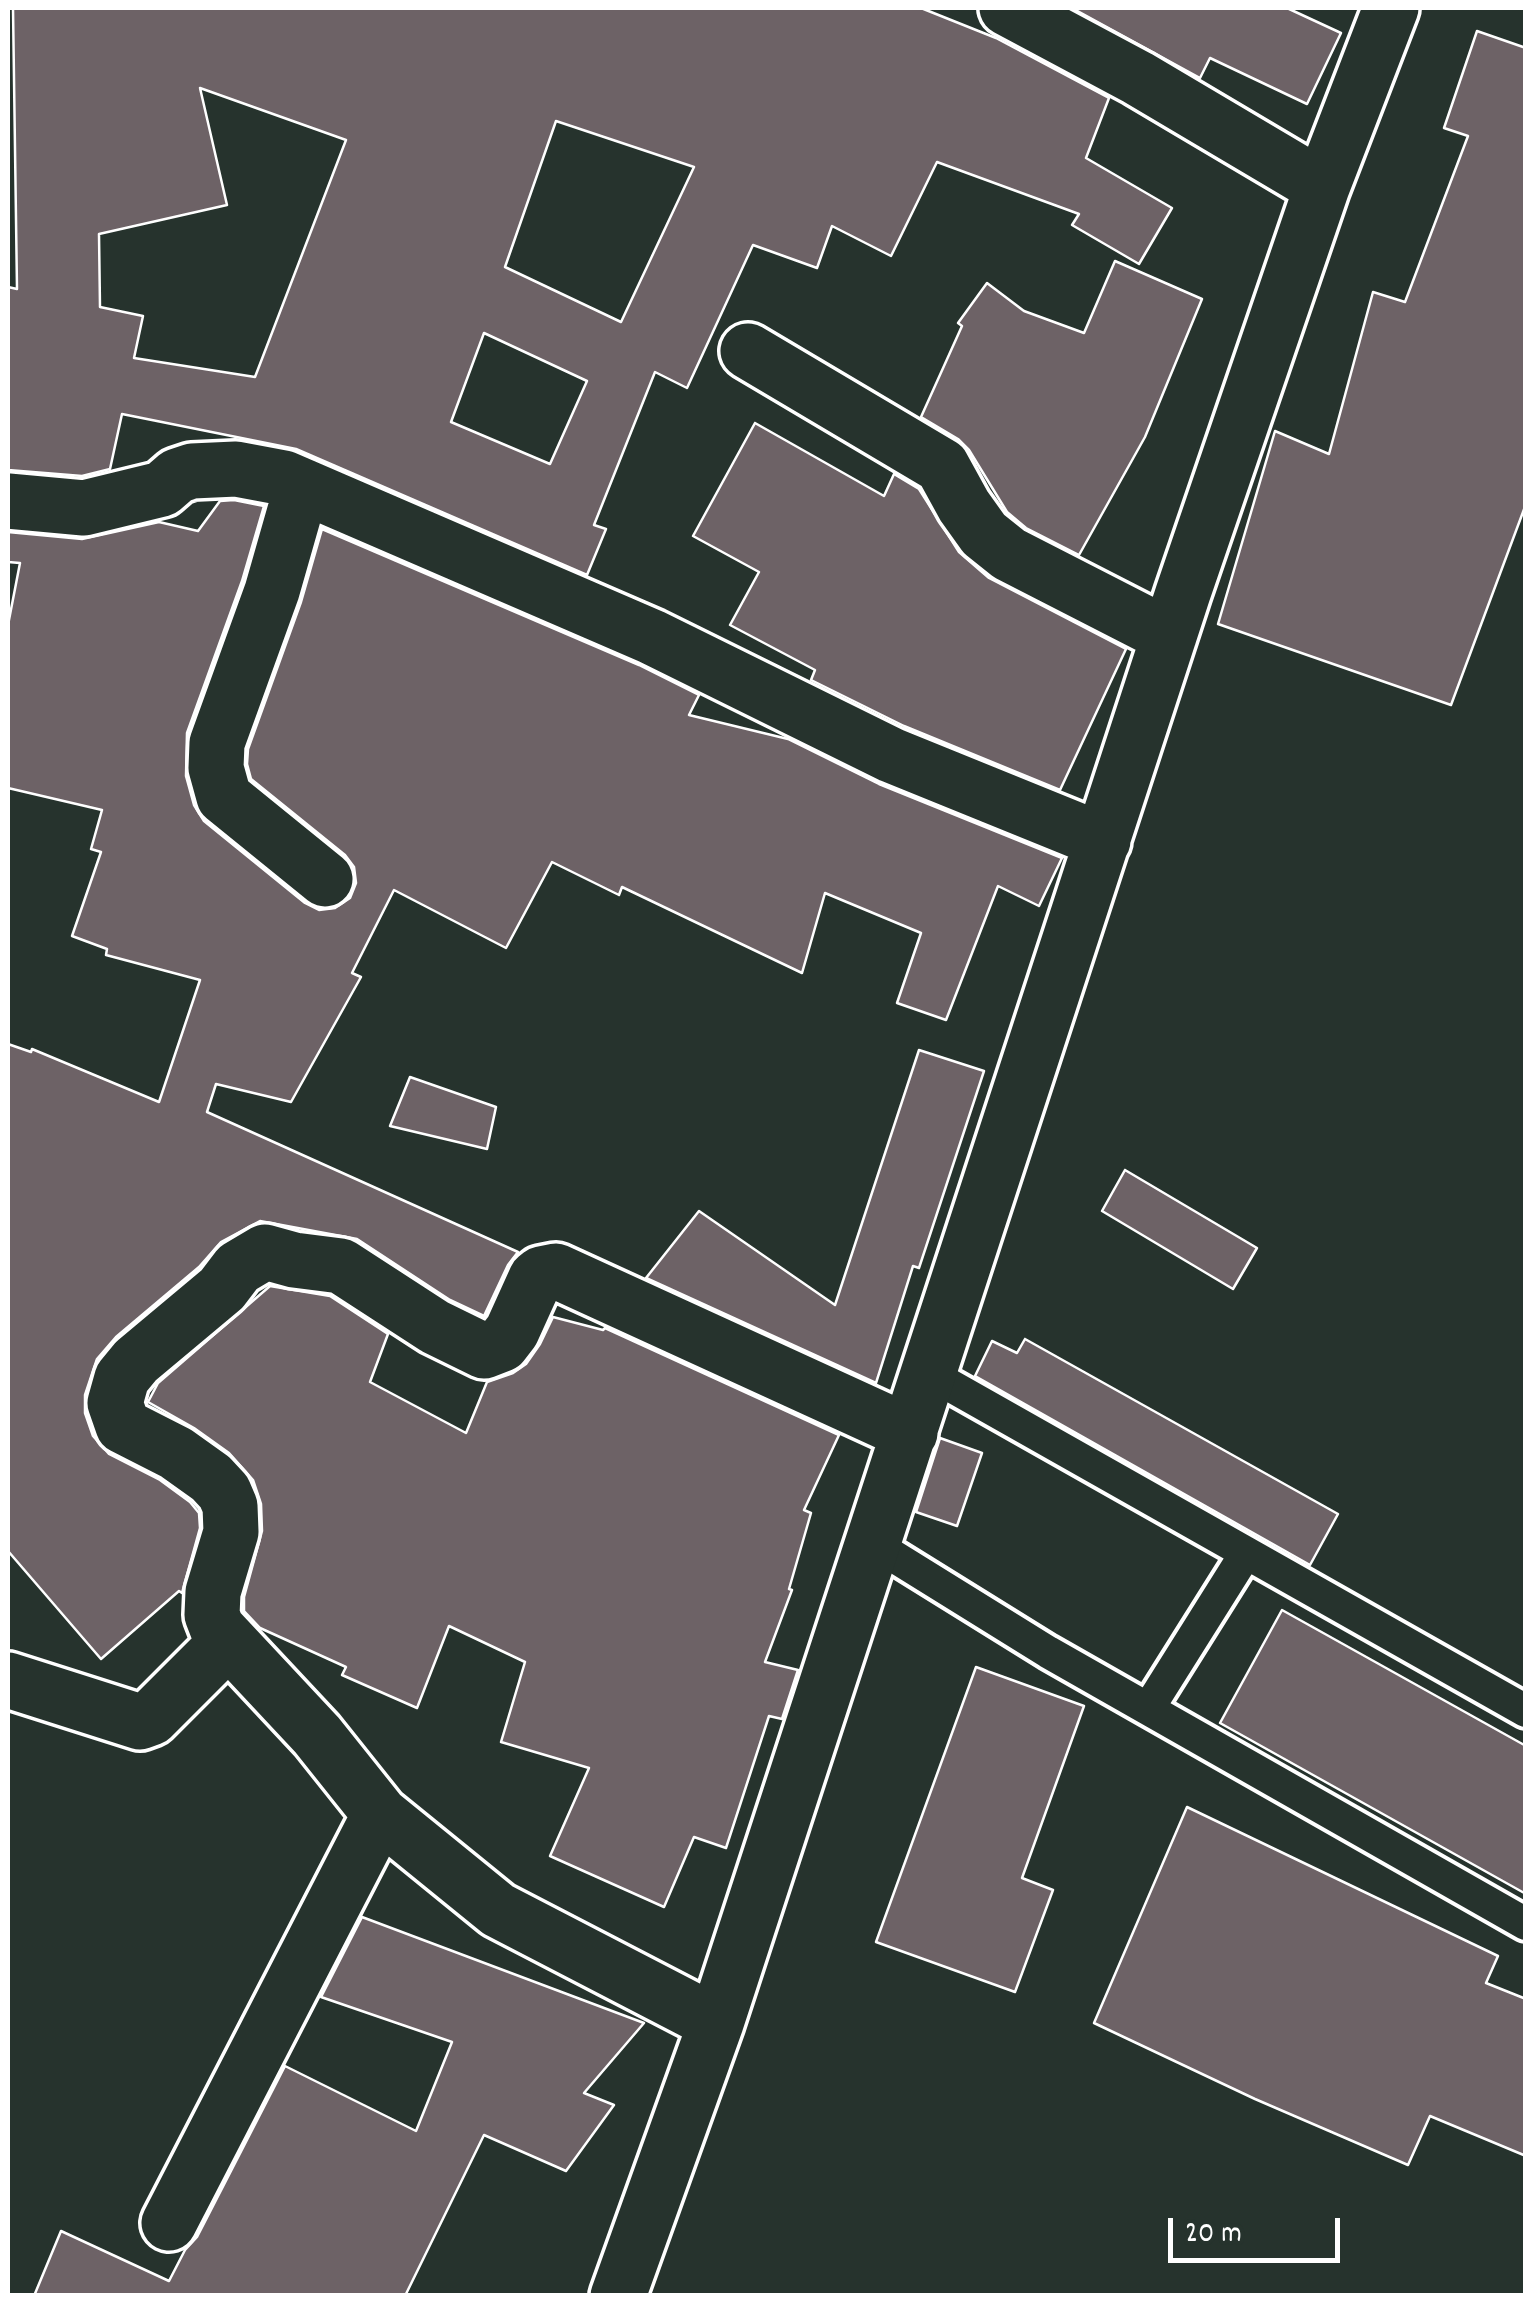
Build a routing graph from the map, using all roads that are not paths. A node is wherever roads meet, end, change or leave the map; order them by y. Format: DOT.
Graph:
graph roads {
  1 [pos="1007,8"];
  2 [pos="1391,8"];
  3 [pos="1322,187"];
  4 [pos="748,351"];
  5 [pos="302,486"];
  6 [pos="8,501"];
  7 [pos="1168,636"];
  8 [pos="1103,841"];
  9 [pos="325,879"];
  10 [pos="930,1374"];
  11 [pos="910,1432"];
  12 [pos="874,1544"];
  13 [pos="1246,1553"];
  14 [pos="228,1642"];
  15 [pos="8,1680"];
  16 [pos="1148,1709"];
  17 [pos="1526,1711"];
  18 [pos="380,1814"];
  19 [pos="1526,1924"];
  20 [pos="716,2023"];
  21 [pos="168,2223"];
  22 [pos="618,2296"];
  1 -- 3 [label="street"];
  2 -- 3 [label="street"];
  3 -- 7 [label="street"];
  4 -- 7 [label="street"];
  5 -- 6 [label="street"];
  5 -- 8 [label="street"];
  5 -- 9 [label="street"];
  7 -- 8 [label="street"];
  8 -- 10 [label="street"];
  10 -- 11 [label="street"];
  10 -- 13 [label="lane"];
  11 -- 12 [label="street"];
  11 -- 14 [label="street"];
  12 -- 16 [label="lane"];
  12 -- 20 [label="street"];
  13 -- 16 [label="lane"];
  13 -- 17 [label="lane"];
  14 -- 15 [label="street"];
  14 -- 18 [label="street"];
  16 -- 19 [label="lane"];
  18 -- 20 [label="street"];
  18 -- 21 [label="street"];
  20 -- 22 [label="street"];
}
